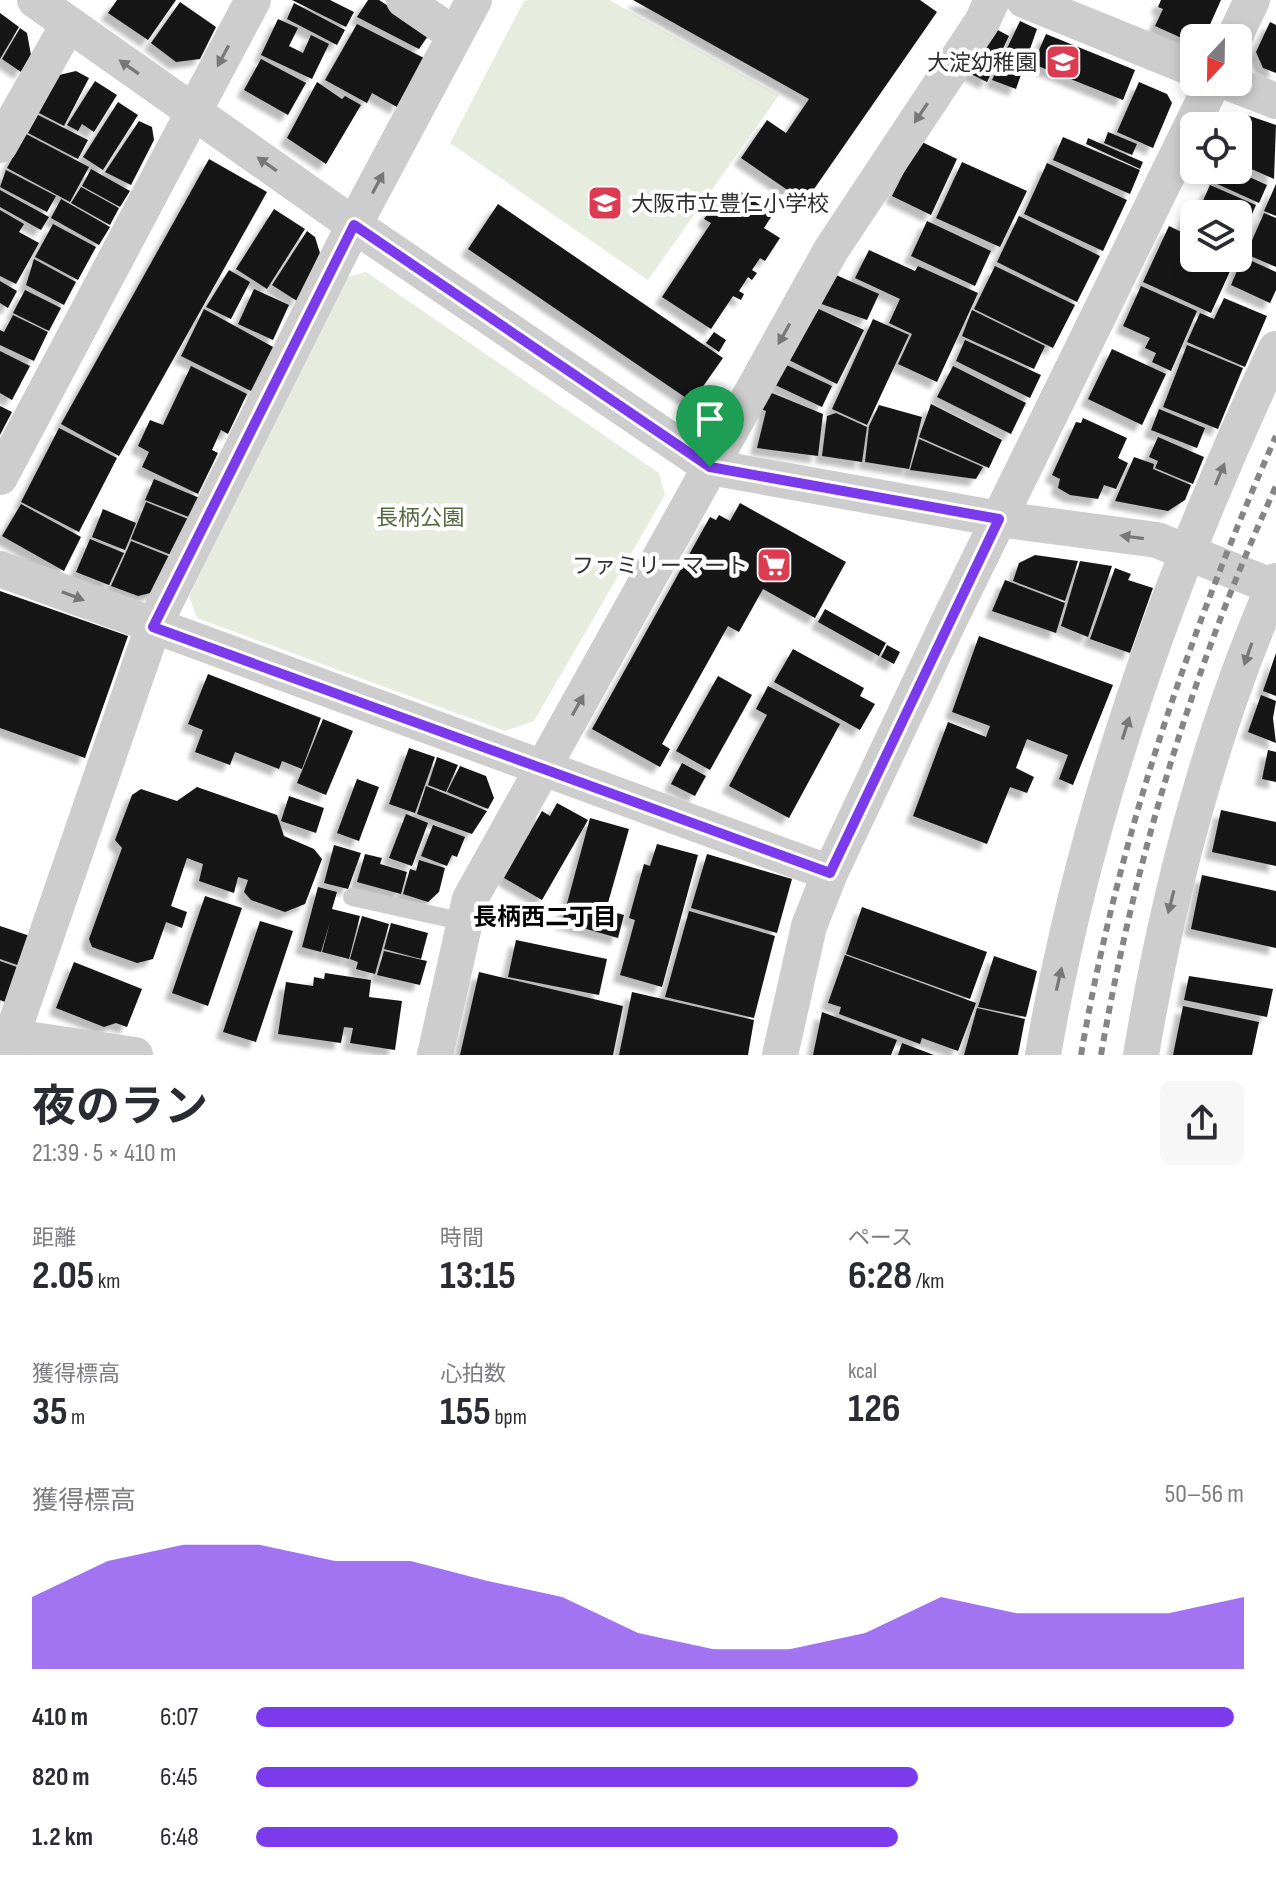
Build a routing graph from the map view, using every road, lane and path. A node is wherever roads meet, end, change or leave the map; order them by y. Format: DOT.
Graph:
graph roads {
  1 [pos="35,0"];
  2 [pos="253,0"];
  3 [pos="404,0"];
  4 [pos="474,0"];
  5 [pos="992,0"];
  6 [pos="1024,0"];
  7 [pos="1252,0"];
  8 [pos="1241,24"];
  9 [pos="68,25"];
  10 [pos="455,35"];
  11 [pos="1180,63"];
  12 [pos="1252,92"];
  13 [pos="1206,96"];
  14 [pos="1276,101"];
  15 [pos="194,111"];
  16 [pos="0,145"];
  17 [pos="354,225"];
  18 [pos="1276,349"];
  19 [pos="710,467"];
  20 [pos="0,477"];
  21 [pos="999,519"];
  22 [pos="1196,555"];
  23 [pos="0,569"];
  24 [pos="1269,584"];
  25 [pos="153,627"];
  26 [pos="542,771"];
  27 [pos="830,873"];
  28 [pos="352,897"];
  29 [pos="465,922"];
  30 [pos="6,1042"];
  31 [pos="135,1055"];
  32 [pos="435,1055"];
  33 [pos="780,1055"];
  34 [pos="1043,1055"];
  35 [pos="1141,1055"];
  1 -- 9 [label="street"];
  2 -- 15 [label="street, one-way"];
  3 -- 10 [label="street"];
  4 -- 10 [label="street"];
  5 -- 19 [label="street, one-way"];
  6 -- 11 [label="street"];
  7 -- 8 [label="street"];
  15 -- 9 [label="street, one-way"];
  9 -- 16 [label="street"];
  17 -- 10 [label="street, one-way"];
  12 -- 14 [label="street"];
  13 -- 21 [label="street"];
  17 -- 15 [label="street, one-way"];
  15 -- 20 [label="street"];
  17 -- 19 [label="street"];
  17 -- 25 [label="street"];
  22 -- 18 [label="street, one-way"];
  19 -- 21 [label="street"];
  26 -- 19 [label="street, one-way"];
  22 -- 21 [label="street, one-way"];
  21 -- 27 [label="street"];
  22 -- 24 [label="street"];
  34 -- 22 [label="street, one-way"];
  23 -- 25 [label="street, one-way"];
  24 -- 35 [label="street, one-way"];
  25 -- 26 [label="street"];
  25 -- 30 [label="street"];
  26 -- 27 [label="street"];
  26 -- 29 [label="street"];
  27 -- 33 [label="street"];
  28 -- 29 [label="lane"];
  29 -- 32 [label="street"];
  30 -- 31 [label="street"];
}
